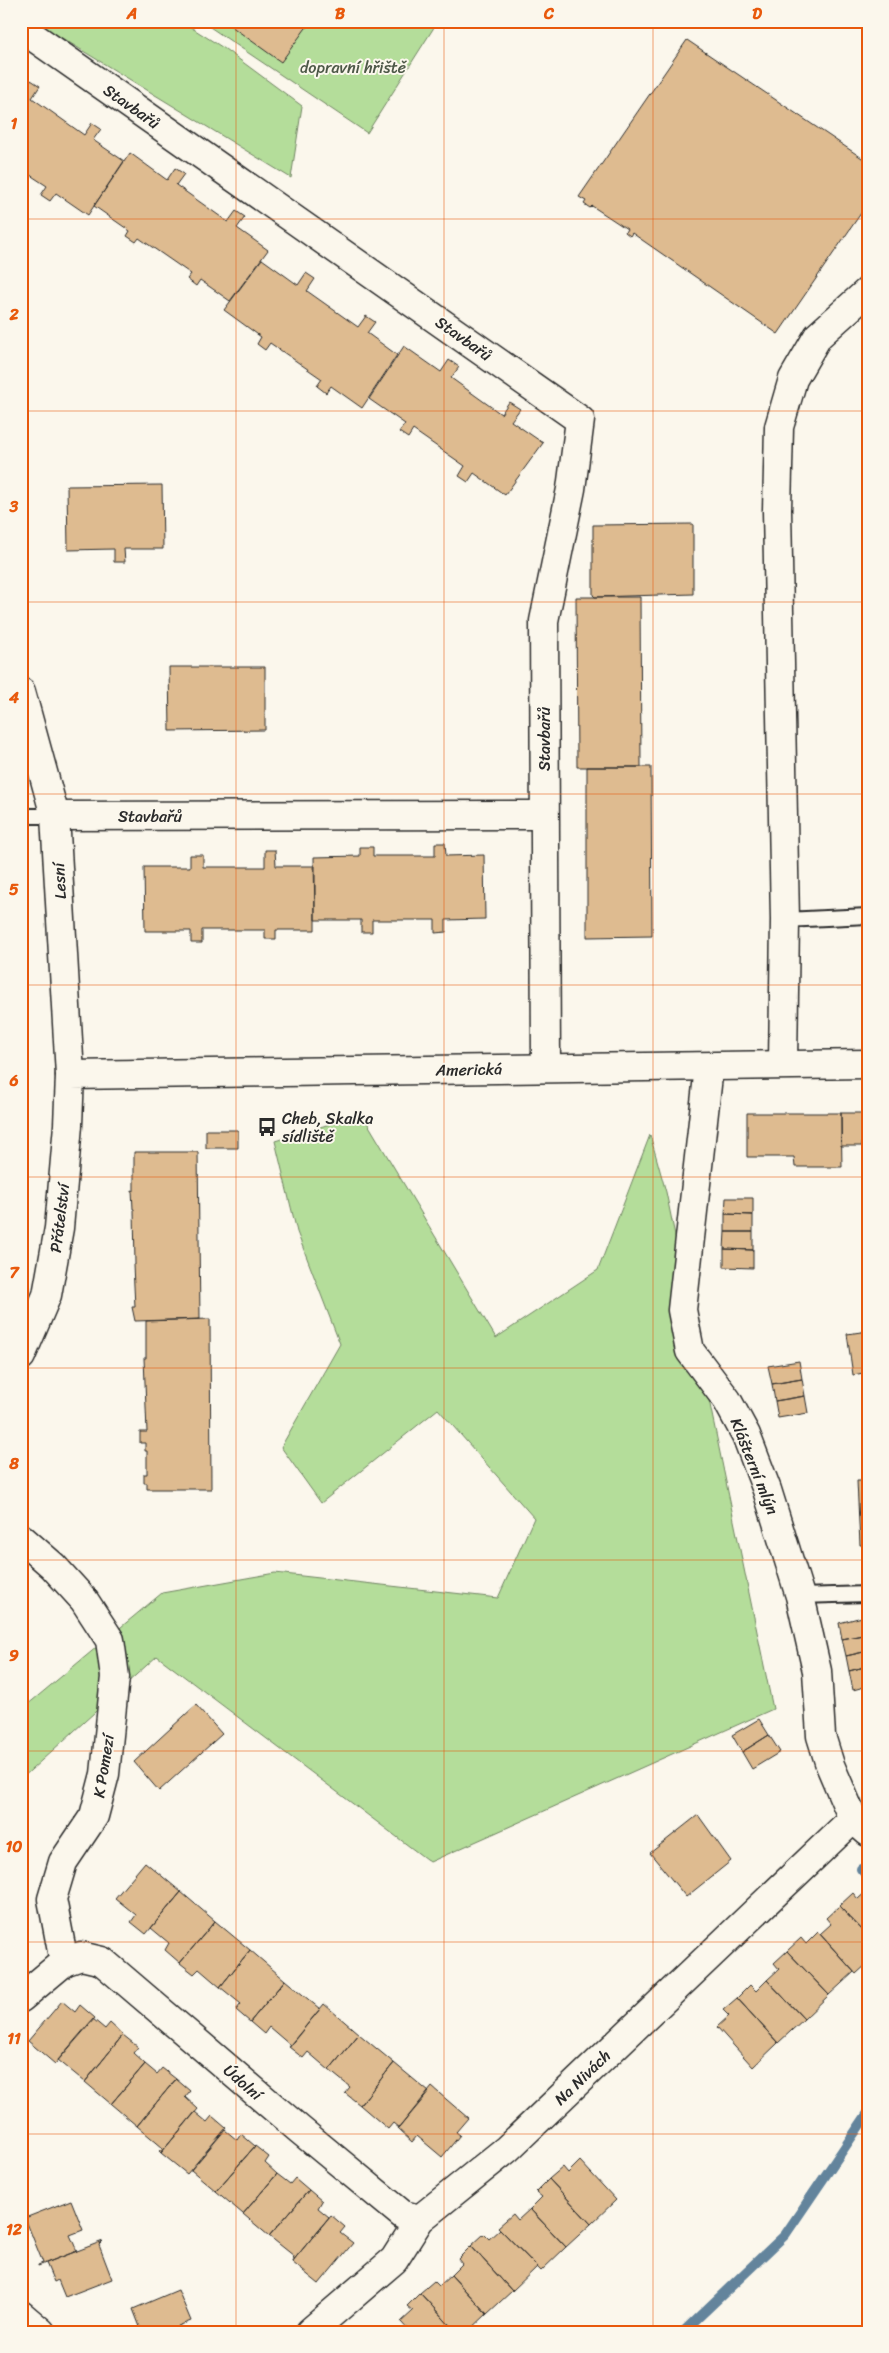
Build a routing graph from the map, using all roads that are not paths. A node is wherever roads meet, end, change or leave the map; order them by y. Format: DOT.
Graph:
graph roads {
  1 [pos="21,28"];
  2 [pos="868,291"];
  3 [pos="21,692"];
  4 [pos="544,815"];
  5 [pos="21,816"];
  6 [pos="55,816"];
  7 [pos="868,916"];
  8 [pos="785,920"];
  9 [pos="783,1064"];
  10 [pos="868,1064"];
  11 [pos="709,1067"];
  12 [pos="546,1068"];
  13 [pos="70,1075"];
  14 [pos="21,1356"];
  15 [pos="21,1538"];
  16 [pos="868,1594"];
  17 [pos="800,1596"];
  18 [pos="861,1825"];
  19 [pos="64,1962"];
  20 [pos="21,1998"];
  21 [pos="420,2219"];
  22 [pos="21,2315"];
  23 [pos="41,2332"];
  24 [pos="310,2332"];
  1 -- 4 [label="street, Stavbařů"];
  2 -- 8 [label="street"];
  3 -- 6 [label="street, Lesní"];
  4 -- 6 [label="street, Stavbařů"];
  4 -- 12 [label="street, Stavbařů"];
  5 -- 6 [label="lane"];
  6 -- 13 [label="street, Lesní"];
  7 -- 8 [label="lane"];
  8 -- 9 [label="street"];
  9 -- 10 [label="street, Americká"];
  9 -- 11 [label="street, Americká"];
  11 -- 12 [label="street, Americká"];
  11 -- 17 [label="street, Klášterní mlýn"];
  12 -- 13 [label="street, Americká"];
  13 -- 14 [label="street, Přátelství"];
  15 -- 19 [label="street, K Pomezí"];
  16 -- 17 [label="lane"];
  17 -- 18 [label="street, Klášterní mlýn"];
  18 -- 21 [label="street, Na Nivách"];
  19 -- 20 [label="street"];
  19 -- 21 [label="street, Údolní"];
  21 -- 24 [label="street, Na Nivách"];
  22 -- 23 [label="street"];
}
